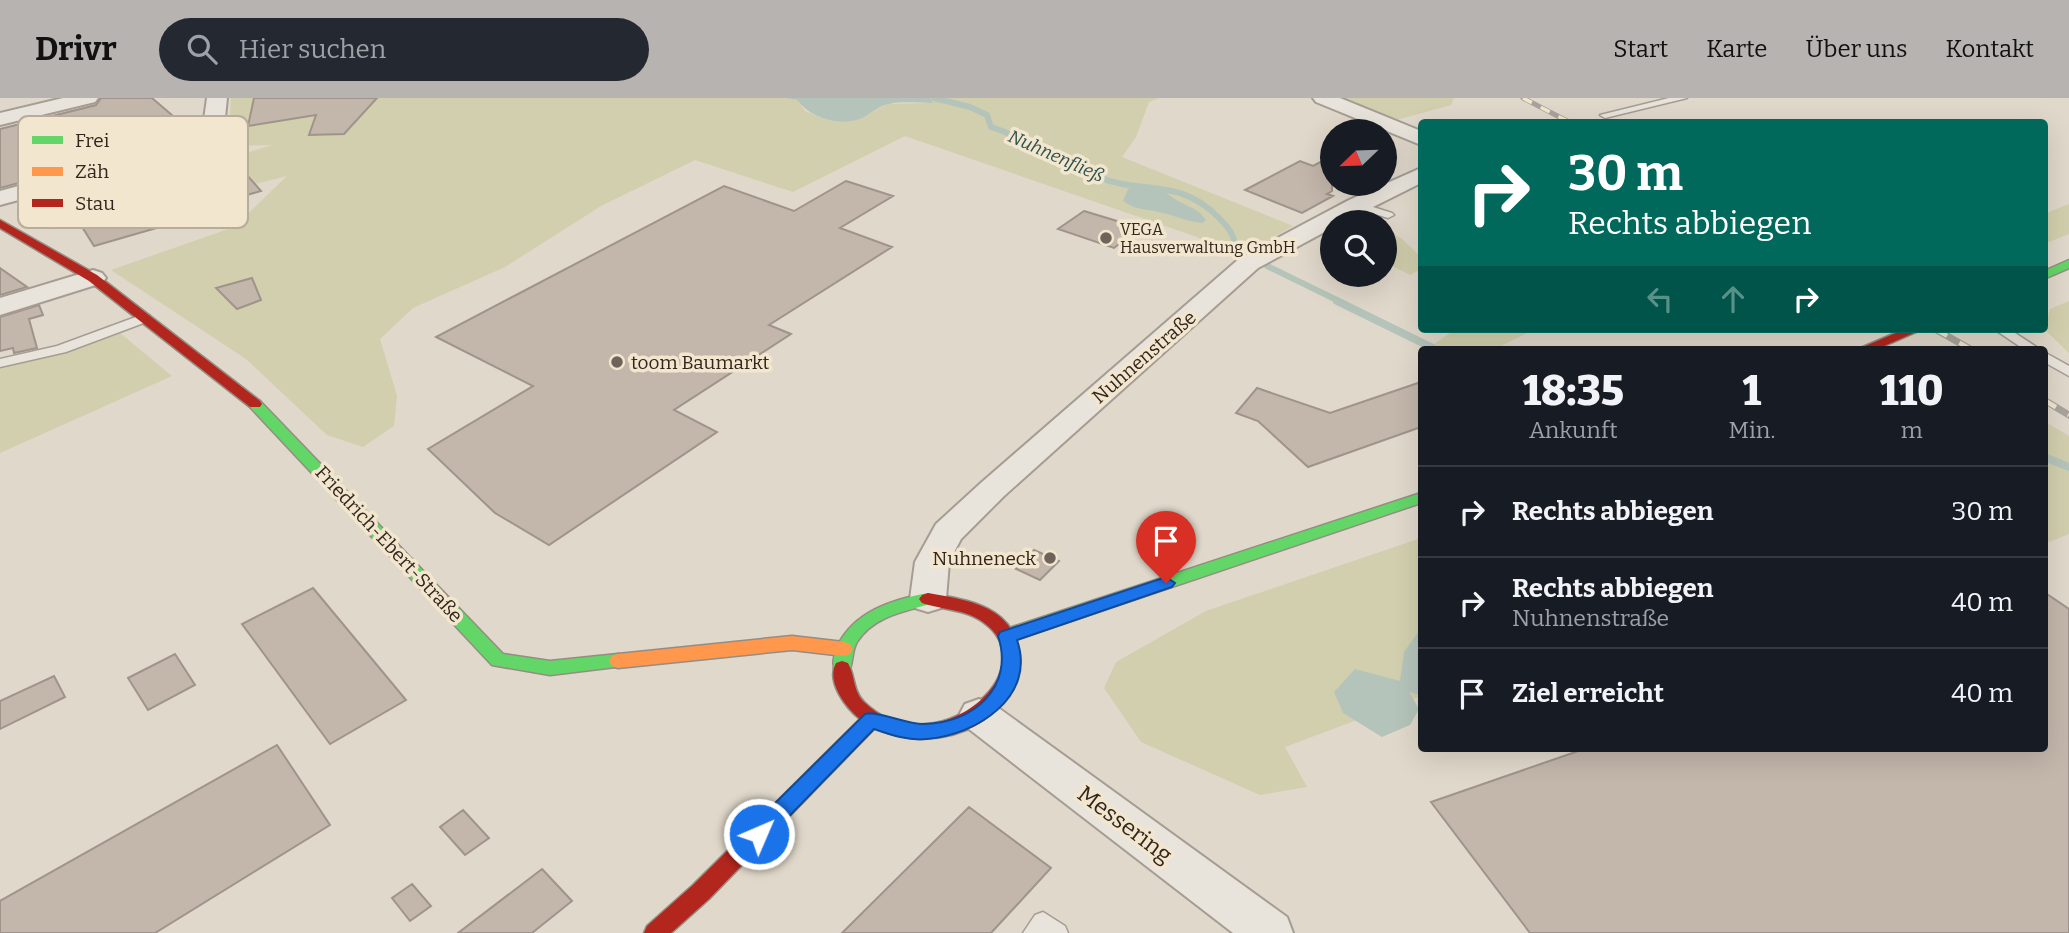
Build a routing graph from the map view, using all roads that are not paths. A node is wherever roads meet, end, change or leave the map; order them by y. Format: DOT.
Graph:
graph roads {
  1 [pos="88,98"];
  2 [pos="218,98"];
  3 [pos="1323,98"];
  4 [pos="1682,98"];
  5 [pos="215,116"];
  6 [pos="0,119"];
  7 [pos="1612,119"];
  8 [pos="1418,138"];
  9 [pos="1418,176"];
  10 [pos="18,193"];
  11 [pos="0,198"];
  12 [pos="1357,205"];
  13 [pos="1372,210"];
  14 [pos="0,223"];
  15 [pos="2069,264"];
  16 [pos="2048,273"];
  17 [pos="93,278"];
  18 [pos="0,307"];
  19 [pos="144,318"];
  20 [pos="1908,333"];
  21 [pos="2006,333"];
  22 [pos="1876,346"];
  23 [pos="2028,346"];
  24 [pos="2048,359"];
  25 [pos="0,363"];
  26 [pos="2069,372"];
  27 [pos="1418,499"];
  28 [pos="928,599"];
  29 [pos="1006,636"];
  30 [pos="844,649"];
  31 [pos="979,715"];
  32 [pos="871,720"];
  33 [pos="655,933"];
  34 [pos="1034,933"];
  35 [pos="1057,933"];
  36 [pos="1270,933"];
  1 -- 6 [label="street"];
  2 -- 5 [label="street"];
  3 -- 8 [label="street"];
  4 -- 7 [label="lane"];
  9 -- 12 [label="street, Nuhnenstraße"];
  10 -- 11 [label="street"];
  12 -- 13 [label="lane"];
  12 -- 28 [label="street, Nuhnenstraße"];
  14 -- 17 [label="street, Friedrich-Ebert-Straße"];
  15 -- 16 [label="street"];
  17 -- 18 [label="street"];
  17 -- 19 [label="street, Friedrich-Ebert-Straße"];
  19 -- 25 [label="lane"];
  19 -- 30 [label="street, Friedrich-Ebert-Straße"];
  20 -- 22 [label="street"];
  21 -- 23 [label="lane"];
  24 -- 26 [label="lane"];
  27 -- 29 [label="street"];
  28 -- 29 [label="street"];
  28 -- 30 [label="street"];
  29 -- 31 [label="street"];
  30 -- 32 [label="street"];
  31 -- 32 [label="street"];
  31 -- 36 [label="street, Messering"];
  32 -- 33 [label="street"];
  34 -- 35 [label="lane"];
}
